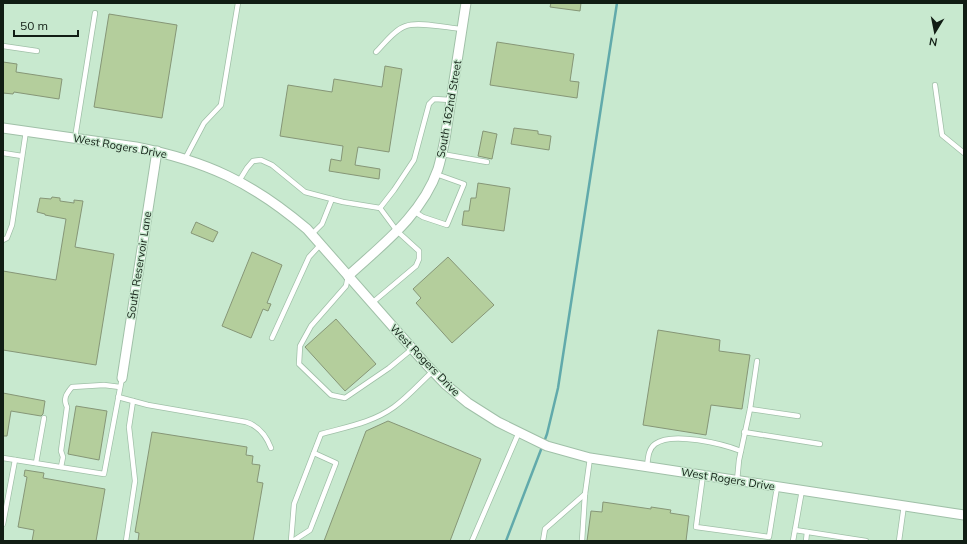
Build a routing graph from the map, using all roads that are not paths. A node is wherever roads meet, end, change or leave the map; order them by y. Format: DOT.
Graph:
graph roads {
  1 [pos="238,3"];
  2 [pos="466,3"];
  3 [pos="95,13"];
  4 [pos="462,29"];
  5 [pos="3,46"];
  6 [pos="37,51"];
  7 [pos="376,52"];
  8 [pos="935,85"];
  9 [pos="451,100"];
  10 [pos="3,128"];
  11 [pos="26,131"];
  12 [pos="75,138"];
  13 [pos="157,151"];
  14 [pos="3,153"];
  15 [pos="964,153"];
  16 [pos="442,154"];
  17 [pos="22,156"];
  18 [pos="184,158"];
  19 [pos="487,162"];
  20 [pos="436,174"];
  21 [pos="239,181"];
  22 [pos="332,200"];
  23 [pos="380,208"];
  24 [pos="415,212"];
  25 [pos="397,231"];
  26 [pos="312,234"];
  27 [pos="3,240"];
  28 [pos="321,244"];
  29 [pos="348,276"];
  30 [pos="372,303"];
  31 [pos="272,338"];
  32 [pos="412,348"];
  33 [pos="757,361"];
  34 [pos="433,371"];
  35 [pos="121,382"];
  36 [pos="118,397"];
  37 [pos="133,401"];
  38 [pos="750,409"];
  39 [pos="798,416"];
  40 [pos="44,418"];
  41 [pos="519,432"];
  42 [pos="744,432"];
  43 [pos="820,444"];
  44 [pos="271,448"];
  45 [pos="741,451"];
  46 [pos="314,453"];
  47 [pos="3,458"];
  48 [pos="590,458"];
  49 [pos="15,460"];
  50 [pos="36,463"];
  51 [pos="61,467"];
  52 [pos="647,467"];
  53 [pos="703,475"];
  54 [pos="737,481"];
  55 [pos="777,487"];
  56 [pos="802,490"];
  57 [pos="585,494"];
  58 [pos="904,506"];
  59 [pos="964,515"];
  60 [pos="3,524"];
  61 [pos="795,530"];
  62 [pos="808,532"];
  63 [pos="126,541"];
  64 [pos="292,541"];
  65 [pos="472,541"];
  66 [pos="542,541"];
  67 [pos="582,541"];
  68 [pos="793,541"];
  69 [pos="806,541"];
  70 [pos="866,541"];
  71 [pos="899,541"];
  1 -- 18 [label="lane"];
  2 -- 4 [label="street, South 162nd Street"];
  3 -- 12 [label="lane"];
  4 -- 7 [label="lane"];
  4 -- 9 [label="street, South 162nd Street"];
  5 -- 6 [label="lane"];
  8 -- 15 [label="lane"];
  9 -- 16 [label="street, South 162nd Street"];
  9 -- 23 [label="lane"];
  10 -- 11 [label="street, West Rogers Drive"];
  11 -- 12 [label="street, West Rogers Drive"];
  11 -- 17 [label="lane"];
  12 -- 13 [label="street, West Rogers Drive"];
  13 -- 18 [label="street, West Rogers Drive"];
  13 -- 35 [label="street, South Reservoir Lane"];
  14 -- 17 [label="lane"];
  16 -- 19 [label="lane"];
  16 -- 20 [label="street, South 162nd Street"];
  17 -- 27 [label="lane"];
  18 -- 21 [label="street, West Rogers Drive"];
  20 -- 24 [label="street, South 162nd Street"];
  20 -- 24 [label="lane"];
  21 -- 22 [label="lane"];
  21 -- 26 [label="street, West Rogers Drive"];
  22 -- 23 [label="lane"];
  22 -- 26 [label="lane"];
  23 -- 25 [label="lane"];
  24 -- 25 [label="street, South 162nd Street"];
  25 -- 29 [label="street, South 162nd Street"];
  25 -- 30 [label="lane"];
  26 -- 28 [label="street, West Rogers Drive"];
  28 -- 29 [label="street, West Rogers Drive"];
  28 -- 31 [label="lane"];
  29 -- 30 [label="street, West Rogers Drive"];
  29 -- 32 [label="lane"];
  30 -- 32 [label="street, West Rogers Drive"];
  32 -- 34 [label="street, West Rogers Drive"];
  33 -- 38 [label="lane"];
  34 -- 41 [label="street, West Rogers Drive"];
  34 -- 46 [label="lane"];
  35 -- 36 [label="lane"];
  35 -- 51 [label="lane"];
  36 -- 37 [label="lane"];
  36 -- 51 [label="lane"];
  37 -- 44 [label="lane"];
  37 -- 63 [label="lane"];
  38 -- 39 [label="lane"];
  38 -- 42 [label="lane"];
  40 -- 50 [label="lane"];
  41 -- 48 [label="street, West Rogers Drive"];
  41 -- 65 [label="lane"];
  42 -- 43 [label="lane"];
  42 -- 45 [label="lane"];
  45 -- 52 [label="lane"];
  45 -- 54 [label="lane"];
  46 -- 64 [label="lane"];
  46 -- 64 [label="lane"];
  47 -- 49 [label="lane"];
  48 -- 52 [label="street, West Rogers Drive"];
  48 -- 57 [label="lane"];
  49 -- 50 [label="lane"];
  49 -- 60 [label="lane"];
  50 -- 51 [label="lane"];
  52 -- 53 [label="street, West Rogers Drive"];
  53 -- 54 [label="street, West Rogers Drive"];
  53 -- 55 [label="lane"];
  54 -- 55 [label="street, West Rogers Drive"];
  55 -- 56 [label="street, West Rogers Drive"];
  56 -- 58 [label="street, West Rogers Drive"];
  56 -- 61 [label="lane"];
  57 -- 66 [label="lane"];
  57 -- 67 [label="lane"];
  58 -- 59 [label="street, West Rogers Drive"];
  58 -- 71 [label="lane"];
  61 -- 62 [label="lane"];
  61 -- 68 [label="lane"];
  62 -- 69 [label="lane"];
  62 -- 70 [label="lane"];
}
